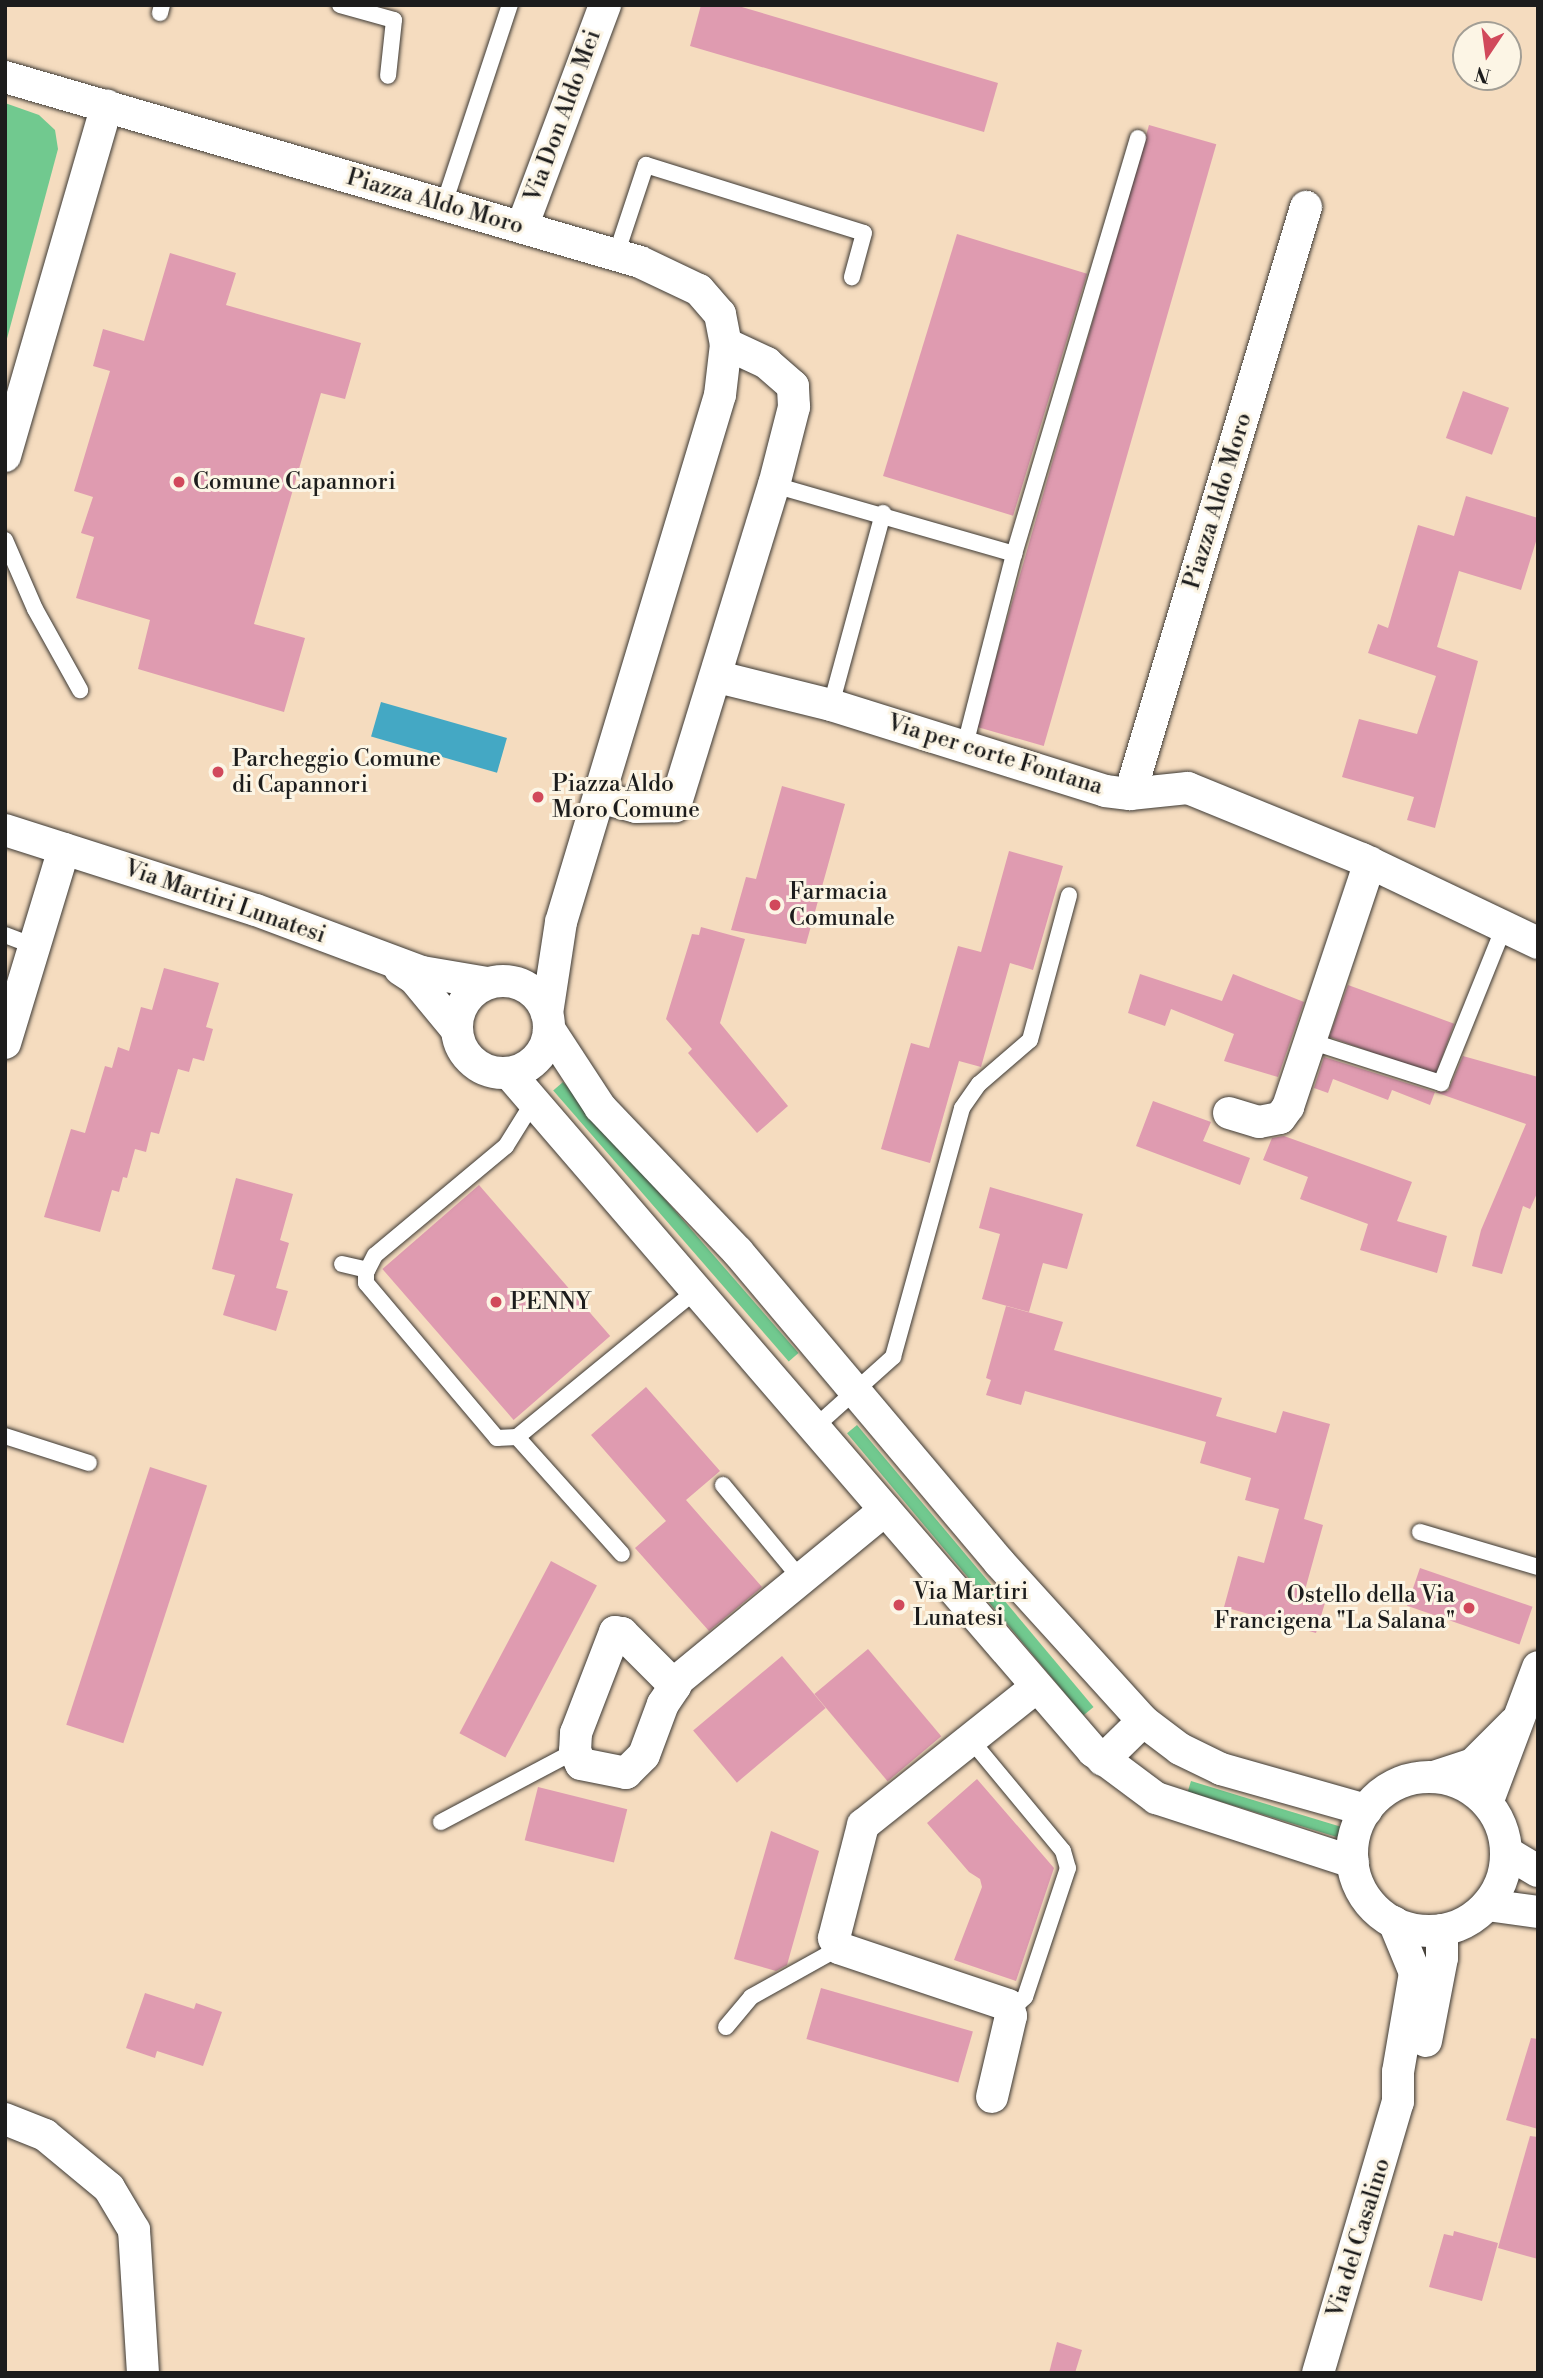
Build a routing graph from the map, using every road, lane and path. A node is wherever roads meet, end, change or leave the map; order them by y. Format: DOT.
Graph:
graph roads {
  1 [pos="340,5"];
  2 [pos="510,5"];
  3 [pos="605,5"];
  4 [pos="388,76"];
  5 [pos="5,77"];
  6 [pos="107,106"];
  7 [pos="1138,138"];
  8 [pos="444,204"];
  9 [pos="1306,207"];
  10 [pos="522,227"];
  11 [pos="616,255"];
  12 [pos="852,277"];
  13 [pos="726,344"];
  14 [pos="5,456"];
  15 [pos="774,485"];
  16 [pos="883,513"];
  17 [pos="5,540"];
  18 [pos="1014,554"];
  19 [pos="718,677"];
  20 [pos="80,690"];
  21 [pos="831,705"];
  22 [pos="965,745"];
  23 [pos="1130,794"];
  24 [pos="599,797"];
  25 [pos="5,830"];
  26 [pos="64,849"];
  27 [pos="1370,862"];
  28 [pos="1069,895"];
  29 [pos="561,922"];
  30 [pos="1504,928"];
  31 [pos="5,935"];
  32 [pos="1538,943"];
  33 [pos="36,947"];
  34 [pos="384,958"];
  35 [pos="494,982"];
  36 [pos="548,1022"];
  37 [pos="456,1029"];
  38 [pos="1310,1041"];
  39 [pos="5,1043"];
  40 [pos="509,1073"];
  41 [pos="534,1101"];
  42 [pos="1229,1113"];
  43 [pos="342,1264"];
  44 [pos="367,1270"];
  45 [pos="698,1289"];
  46 [pos="854,1392"];
  47 [pos="815,1427"];
  48 [pos="5,1436"];
  49 [pos="517,1437"];
  50 [pos="89,1463"];
  51 [pos="723,1485"];
  52 [pos="885,1510"];
  53 [pos="1420,1532"];
  54 [pos="622,1554"];
  55 [pos="1538,1567"];
  56 [pos="801,1579"];
  57 [pos="1538,1667"];
  58 [pos="675,1686"];
  59 [pos="1035,1688"];
  60 [pos="1520,1718"];
  61 [pos="1143,1721"];
  62 [pos="971,1740"];
  63 [pos="575,1751"];
  64 [pos="1103,1760"];
  65 [pos="1434,1777"];
  66 [pos="1487,1804"];
  67 [pos="1366,1810"];
  68 [pos="440,1822"];
  69 [pos="1506,1852"];
  70 [pos="1353,1862"];
  71 [pos="1538,1871"];
  72 [pos="1487,1906"];
  73 [pos="1538,1912"];
  74 [pos="1394,1922"];
  75 [pos="1442,1930"];
  76 [pos="839,1948"];
  77 [pos="1010,2011"];
  78 [pos="726,2027"];
  79 [pos="992,2097"];
  80 [pos="1398,2102"];
  81 [pos="5,2119"];
  82 [pos="143,2373"];
  83 [pos="1318,2373"];
  1 -- 4 [label="lane"];
  2 -- 8 [label="lane"];
  3 -- 10 [label="street, Via Don Aldo Mei"];
  5 -- 6 [label="street, Piazza Aldo Moro"];
  6 -- 8 [label="street, Piazza Aldo Moro"];
  6 -- 14 [label="street"];
  7 -- 18 [label="lane"];
  8 -- 10 [label="street, Piazza Aldo Moro"];
  9 -- 23 [label="street, Piazza Aldo Moro"];
  10 -- 11 [label="street, Piazza Aldo Moro"];
  11 -- 12 [label="lane"];
  11 -- 13 [label="street, Piazza Aldo Moro"];
  13 -- 15 [label="street"];
  13 -- 24 [label="street, Piazza Aldo Moro"];
  15 -- 16 [label="lane"];
  15 -- 19 [label="street"];
  16 -- 18 [label="lane"];
  16 -- 21 [label="lane"];
  17 -- 20 [label="lane"];
  18 -- 22 [label="lane"];
  19 -- 21 [label="street, Via per corte Fontana"];
  19 -- 24 [label="street"];
  21 -- 22 [label="street, Via per corte Fontana"];
  22 -- 23 [label="street, Via per corte Fontana"];
  23 -- 27 [label="street, Via per corte Fontana"];
  24 -- 29 [label="street, Piazza Aldo Moro"];
  25 -- 26 [label="street, Via Martiri Lunatesi"];
  26 -- 33 [label="street"];
  26 -- 34 [label="street, Via Martiri Lunatesi"];
  27 -- 30 [label="street, Via per corte Fontana"];
  27 -- 38 [label="street"];
  28 -- 46 [label="lane"];
  29 -- 35 [label="street, Piazza Aldo Moro"];
  29 -- 36 [label="street, Piazza Aldo Moro"];
  30 -- 32 [label="street, Via per corte Fontana"];
  30 -- 38 [label="lane"];
  31 -- 33 [label="lane"];
  33 -- 39 [label="street"];
  34 -- 35 [label="street, Via Martiri Lunatesi"];
  34 -- 37 [label="street, Via Martiri Lunatesi"];
  35 -- 36 [label="street, Via Martiri Lunatesi"];
  35 -- 37 [label="street"];
  36 -- 40 [label="street"];
  36 -- 46 [label="street, Via Martiri Lunatesi"];
  37 -- 40 [label="street, Via Martiri Lunatesi"];
  38 -- 42 [label="street"];
  40 -- 41 [label="street"];
  41 -- 44 [label="lane"];
  41 -- 45 [label="street"];
  43 -- 44 [label="lane"];
  44 -- 49 [label="lane"];
  45 -- 47 [label="street"];
  45 -- 49 [label="lane"];
  46 -- 47 [label="lane"];
  46 -- 61 [label="street, Via Martiri Lunatesi"];
  47 -- 52 [label="street"];
  48 -- 50 [label="lane"];
  49 -- 54 [label="lane"];
  51 -- 56 [label="lane"];
  52 -- 56 [label="street"];
  52 -- 59 [label="street"];
  53 -- 55 [label="lane"];
  56 -- 58 [label="street"];
  57 -- 60 [label="street"];
  58 -- 63 [label="street"];
  58 -- 63 [label="street"];
  59 -- 62 [label="street"];
  59 -- 64 [label="street"];
  60 -- 65 [label="street"];
  60 -- 66 [label="street"];
  61 -- 64 [label="street"];
  61 -- 67 [label="street, Via Martiri Lunatesi"];
  62 -- 76 [label="street"];
  62 -- 77 [label="lane"];
  63 -- 68 [label="lane"];
  64 -- 70 [label="street"];
  65 -- 66 [label="street"];
  65 -- 67 [label="street"];
  66 -- 69 [label="street"];
  67 -- 70 [label="street"];
  69 -- 71 [label="street"];
  69 -- 72 [label="street"];
  70 -- 74 [label="street"];
  72 -- 73 [label="street"];
  72 -- 75 [label="street"];
  74 -- 75 [label="street"];
  74 -- 80 [label="street, Via del Casalino"];
  75 -- 80 [label="street, Via del Casalino"];
  76 -- 77 [label="street"];
  76 -- 78 [label="lane"];
  77 -- 79 [label="street"];
  80 -- 83 [label="street, Via del Casalino"];
  81 -- 82 [label="street"];
}
